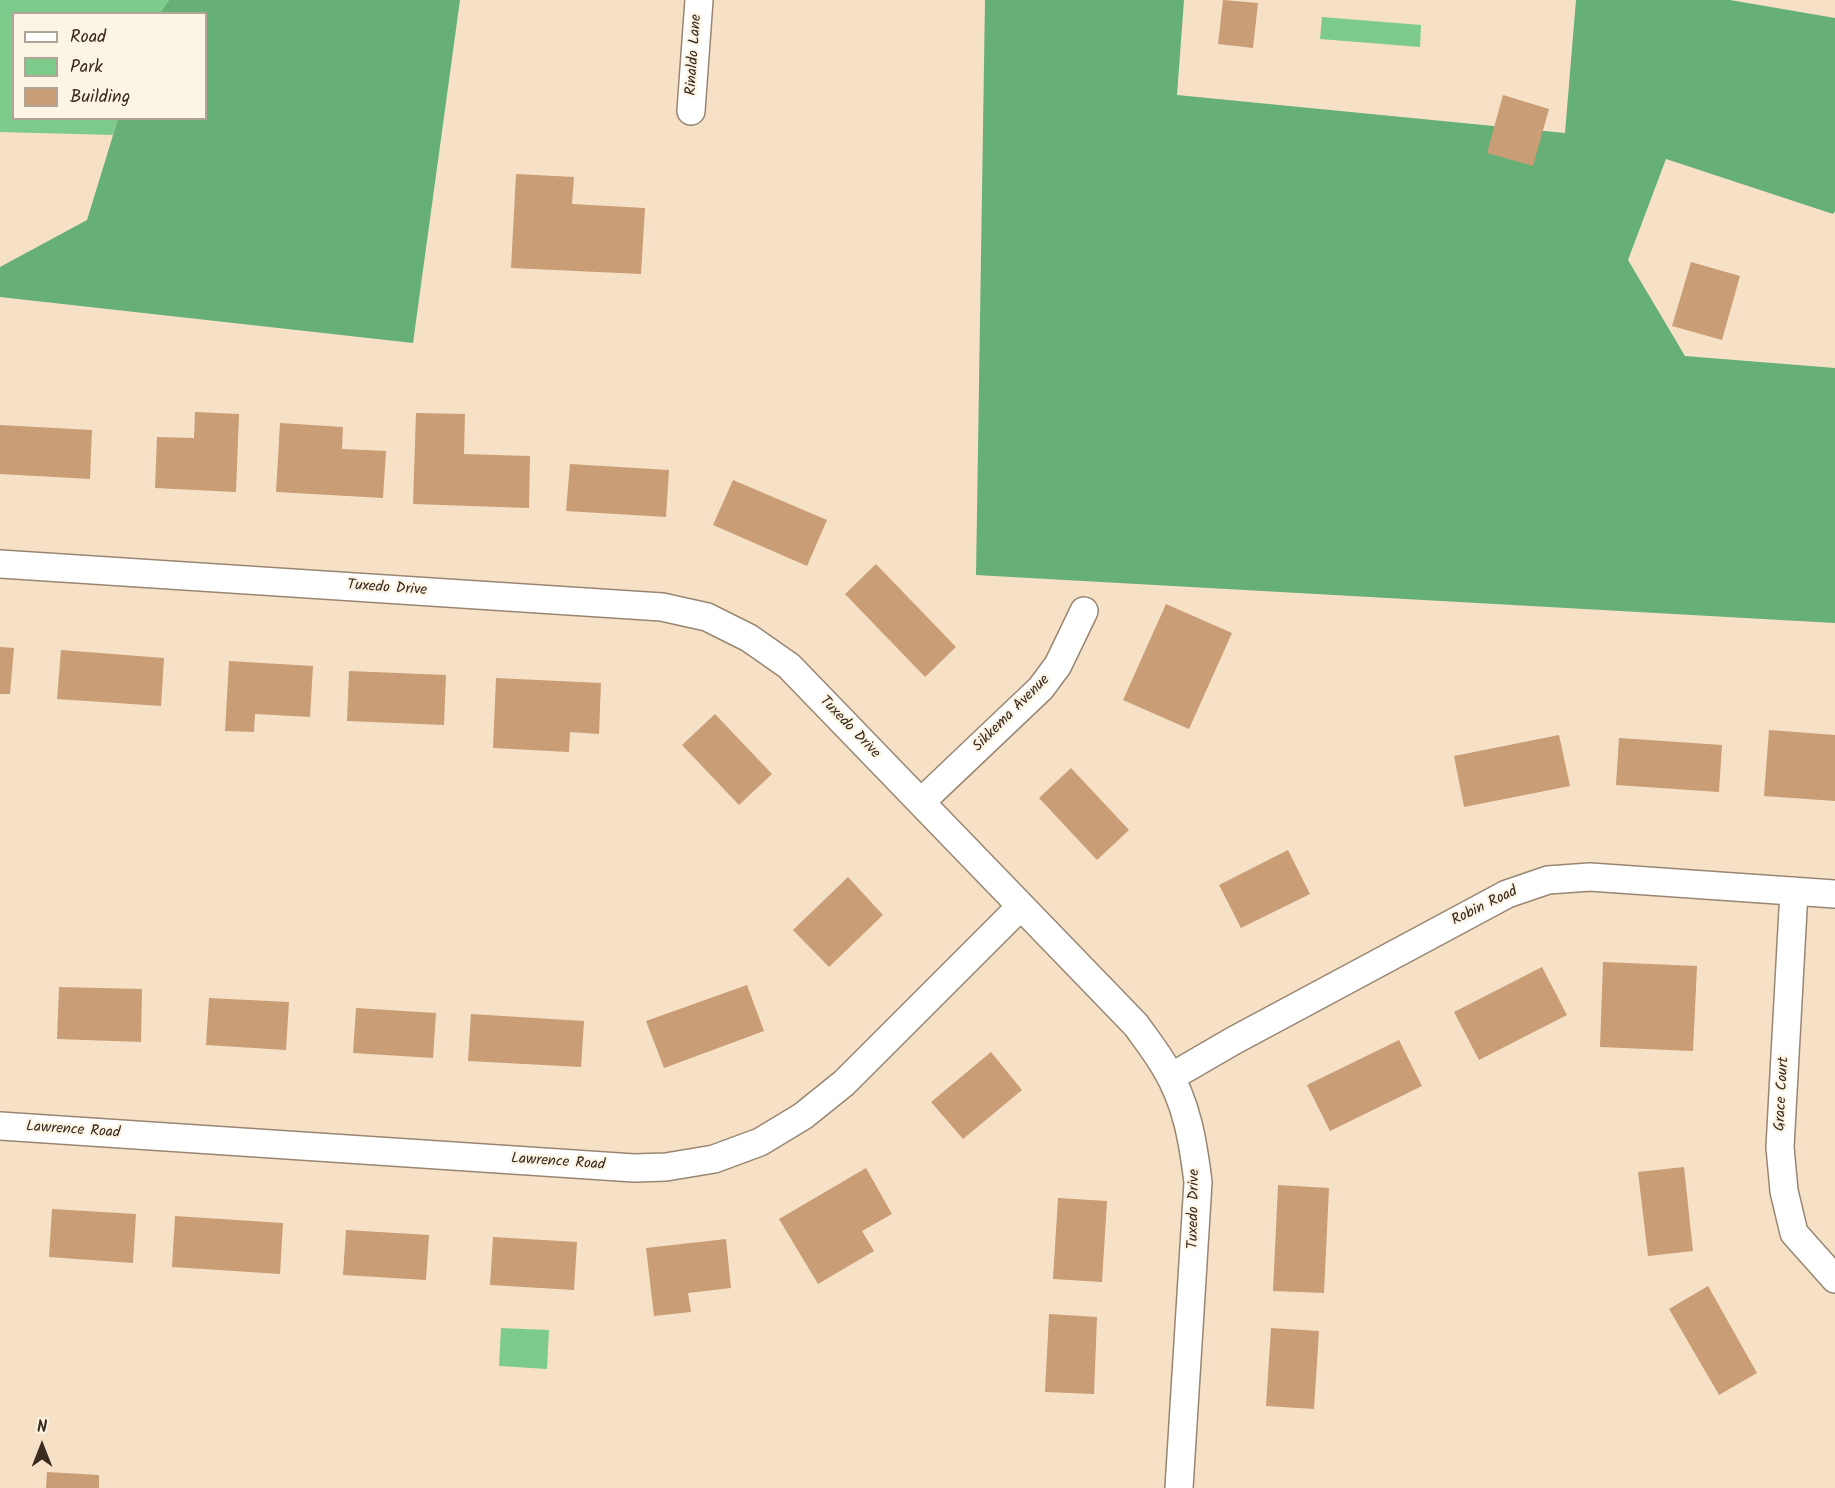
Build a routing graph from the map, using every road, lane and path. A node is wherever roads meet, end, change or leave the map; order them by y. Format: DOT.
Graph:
graph roads {
  1 [pos="699,0"];
  2 [pos="691,111"];
  3 [pos="0,564"];
  4 [pos="1084,611"];
  5 [pos="921,802"];
  6 [pos="1794,891"];
  7 [pos="1835,894"];
  8 [pos="1021,906"];
  9 [pos="1171,1077"];
  10 [pos="0,1126"];
  11 [pos="1835,1279"];
  12 [pos="1179,1488"];
  1 -- 2 [label="street, Rinaldo Lane"];
  3 -- 5 [label="street, Tuxedo Drive"];
  4 -- 5 [label="street, Sikkema Avenue"];
  5 -- 8 [label="street, Tuxedo Drive"];
  6 -- 7 [label="street, Robin Road"];
  6 -- 9 [label="street, Robin Road"];
  6 -- 11 [label="street, Grace Court"];
  8 -- 9 [label="street, Tuxedo Drive"];
  8 -- 10 [label="street, Lawrence Road"];
  9 -- 12 [label="street, Tuxedo Drive"];
}
